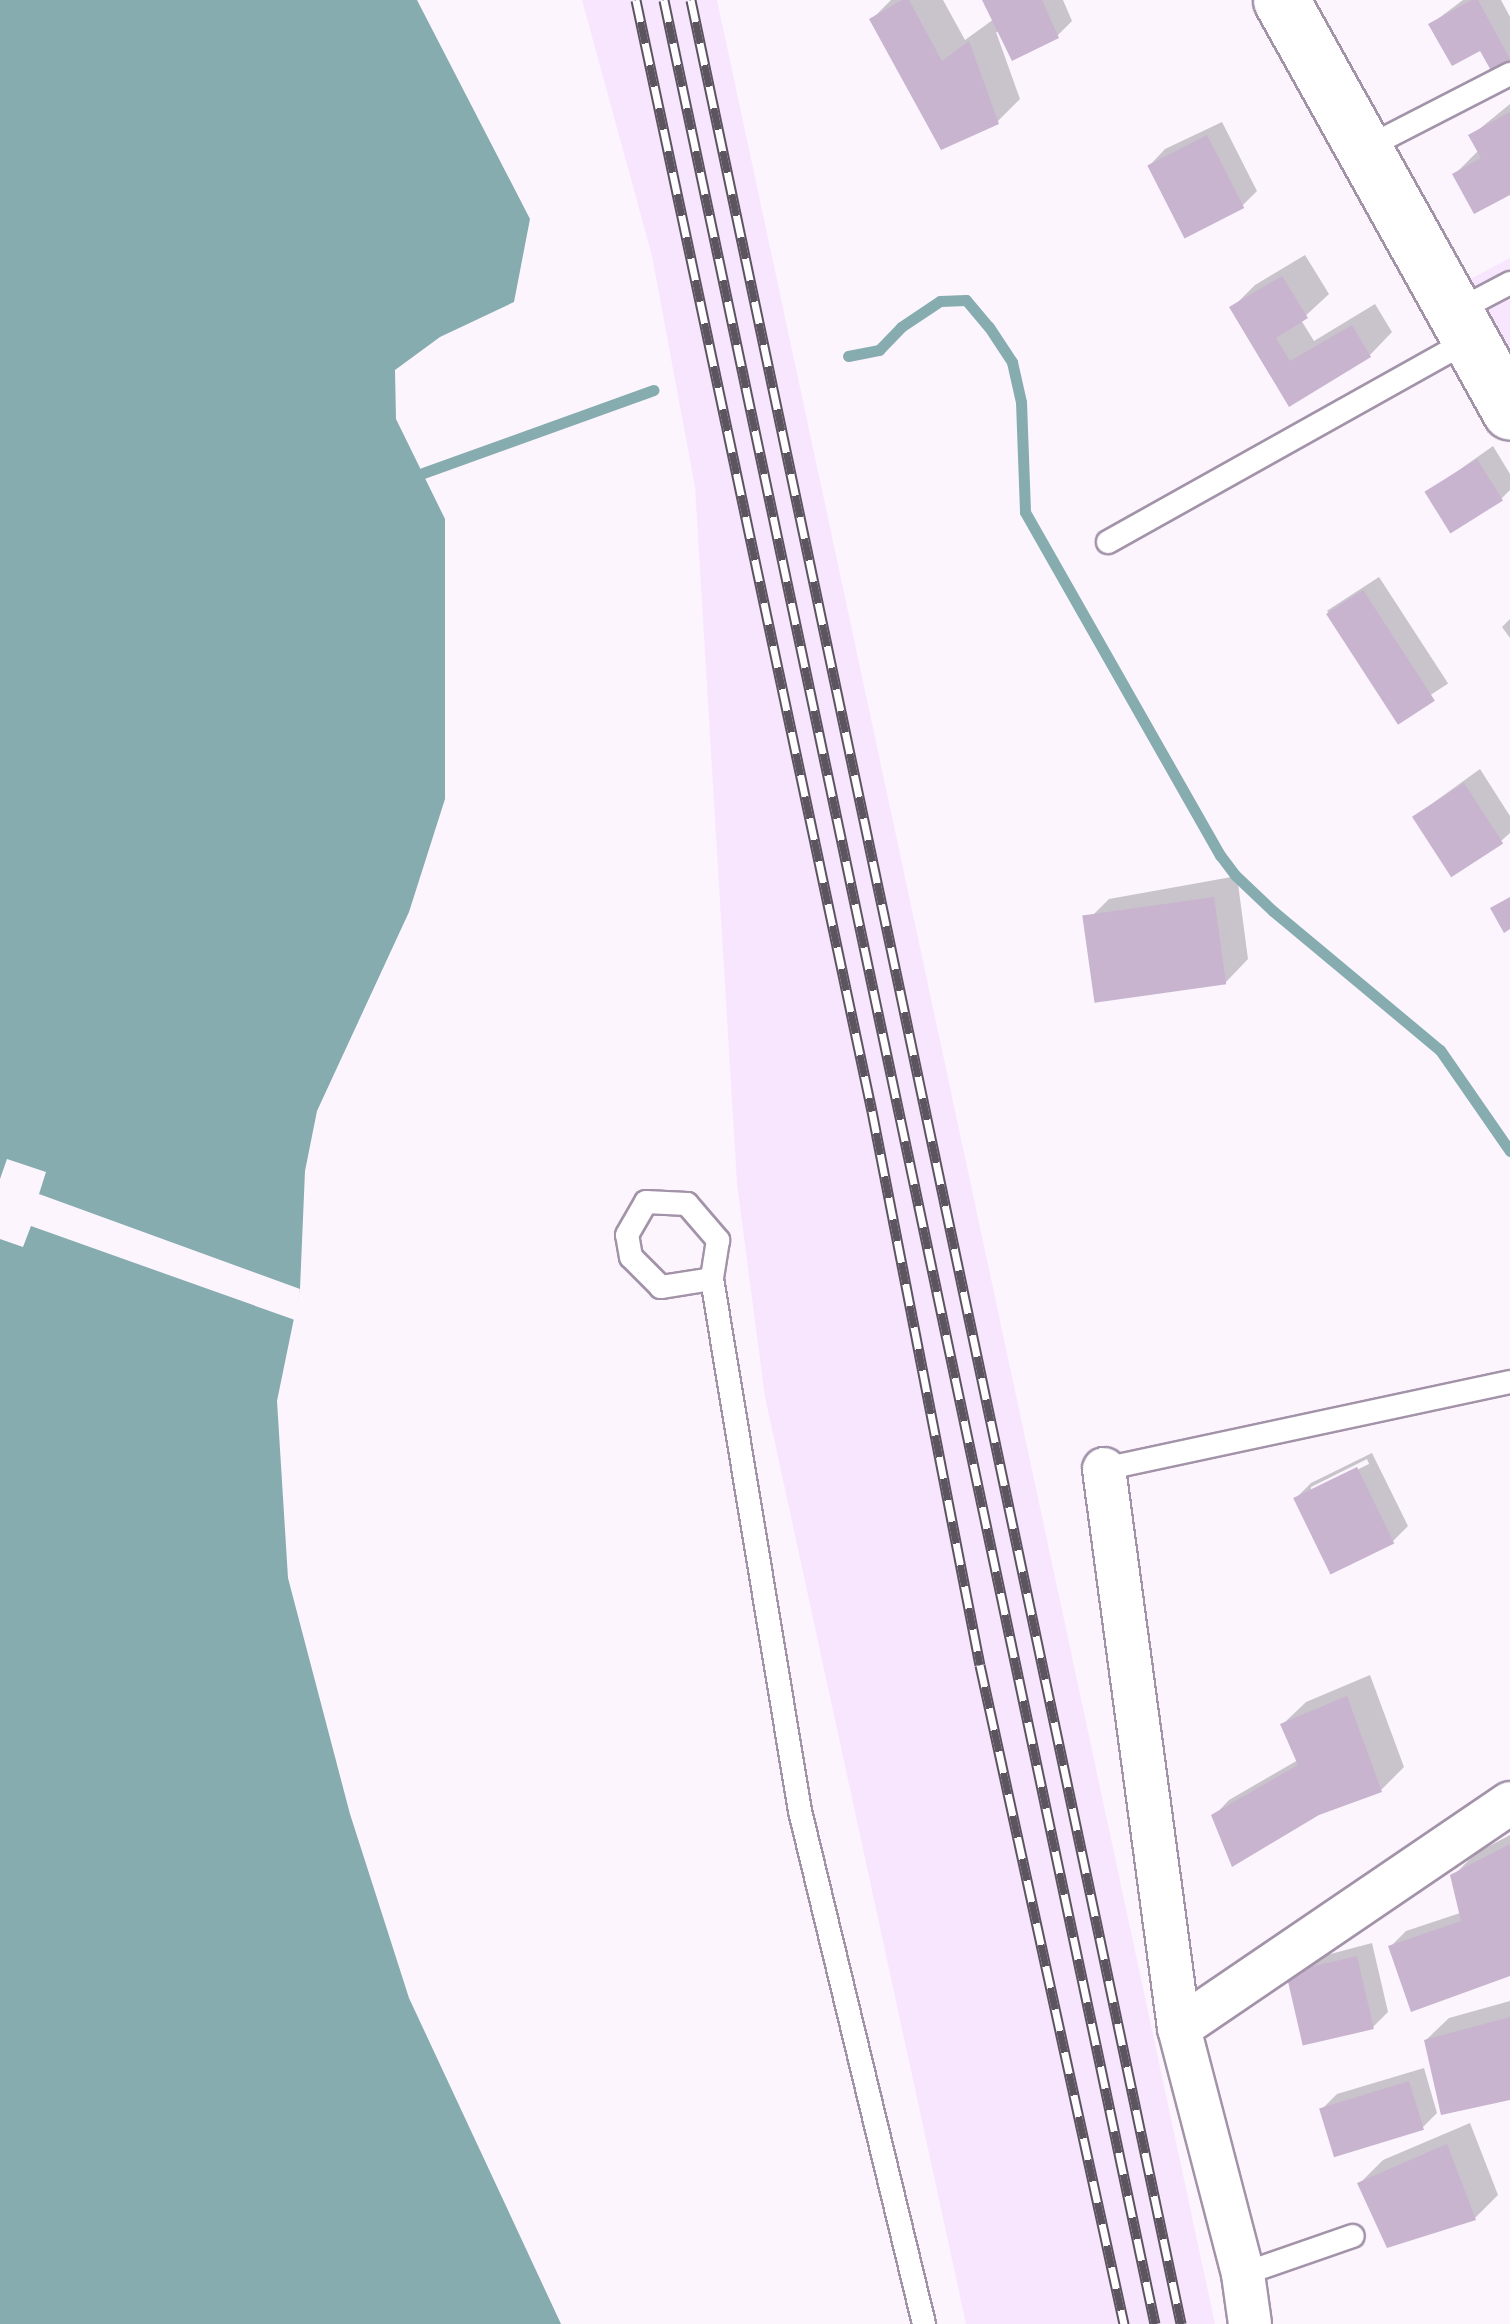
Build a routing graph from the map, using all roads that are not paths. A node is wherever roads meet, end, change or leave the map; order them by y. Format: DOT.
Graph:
graph roads {
  1 [pos="1281,0"];
  2 [pos="1510,74"];
  3 [pos="1364,149"];
  4 [pos="1510,283"];
  5 [pos="1462,326"];
  6 [pos="1510,412"];
  7 [pos="1108,542"];
  8 [pos="712,1278"];
  9 [pos="1510,1382"];
  10 [pos="1104,1469"];
  11 [pos="1510,1803"];
  12 [pos="1178,2028"];
  13 [pos="1353,2236"];
  14 [pos="1242,2274"];
  15 [pos="924,2324"];
  16 [pos="1250,2324"];
  1 -- 3 [label="street"];
  2 -- 3 [label="lane"];
  3 -- 5 [label="street"];
  4 -- 5 [label="lane"];
  5 -- 6 [label="street"];
  5 -- 7 [label="lane"];
  8 -- 8 [label="lane"];
  8 -- 15 [label="lane"];
  9 -- 10 [label="lane"];
  10 -- 12 [label="street"];
  11 -- 12 [label="street"];
  12 -- 14 [label="street"];
  13 -- 14 [label="lane"];
  14 -- 16 [label="street"];
}
